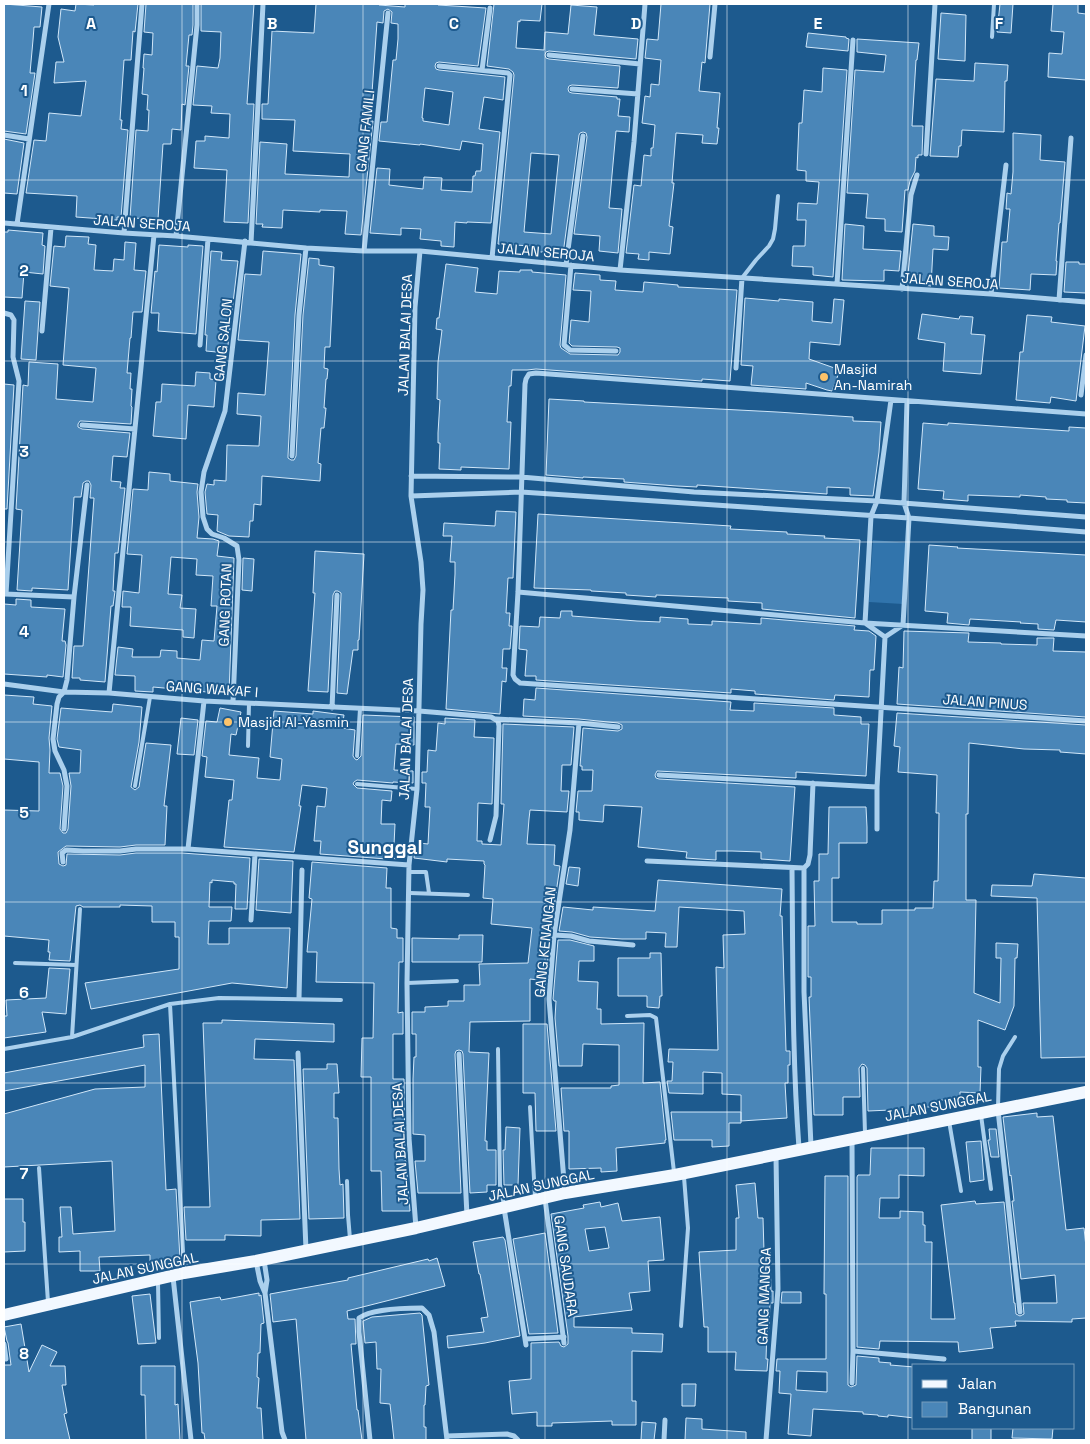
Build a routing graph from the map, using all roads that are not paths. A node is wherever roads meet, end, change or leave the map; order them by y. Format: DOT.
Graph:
graph roads {
  1 [pos="49,4"];
  2 [pos="142,4"];
  3 [pos="197,4"];
  4 [pos="263,4"];
  5 [pos="645,4"];
  6 [pos="715,4"];
  7 [pos="935,4"];
  8 [pos="994,4"];
  9 [pos="490,8"];
  10 [pos="388,13"];
  11 [pos="992,36"];
  12 [pos="852,40"];
  13 [pos="549,55"];
  14 [pos="710,57"];
  15 [pos="640,64"];
  16 [pos="439,66"];
  17 [pos="482,70"];
  18 [pos="572,90"];
  19 [pos="638,94"];
  20 [pos="4,135"];
  21 [pos="583,136"];
  22 [pos="1072,138"];
  23 [pos="29,139"];
  24 [pos="926,154"];
  25 [pos="1006,165"];
  26 [pos="917,175"];
  27 [pos="778,196"];
  28 [pos="4,223"];
  29 [pos="17,224"];
  30 [pos="51,228"];
  31 [pos="124,233"];
  32 [pos="154,235"];
  33 [pos="176,236"];
  34 [pos="208,239"];
  35 [pos="245,241"];
  36 [pos="251,243"];
  37 [pos="306,248"];
  38 [pos="364,251"];
  39 [pos="420,251"];
  40 [pos="492,258"];
  41 [pos="569,265"];
  42 [pos="620,270"];
  43 [pos="742,278"];
  44 [pos="837,284"];
  45 [pos="902,289"];
  46 [pos="991,294"];
  47 [pos="1059,300"];
  48 [pos="1086,302"];
  49 [pos="4,313"];
  50 [pos="42,331"];
  51 [pos="200,345"];
  52 [pos="616,351"];
  53 [pos="1086,356"];
  54 [pos="736,368"];
  55 [pos="1081,395"];
  56 [pos="891,400"];
  57 [pos="907,402"];
  58 [pos="1086,414"];
  59 [pos="82,425"];
  60 [pos="136,429"];
  61 [pos="216,439"];
  62 [pos="292,456"];
  63 [pos="411,476"];
  64 [pos="521,477"];
  65 [pos="87,486"];
  66 [pos="521,492"];
  67 [pos="694,492"];
  68 [pos="411,496"];
  69 [pos="877,502"];
  70 [pos="904,503"];
  71 [pos="694,504"];
  72 [pos="4,512"];
  73 [pos="11,513"];
  74 [pos="871,516"];
  75 [pos="1086,517"];
  76 [pos="909,518"];
  77 [pos="1086,532"];
  78 [pos="518,592"];
  79 [pos="5,594"];
  80 [pos="337,596"];
  81 [pos="74,598"];
  82 [pos="865,622"];
  83 [pos="903,625"];
  84 [pos="1086,636"];
  85 [pos="885,637"];
  86 [pos="4,684"];
  87 [pos="64,692"];
  88 [pos="110,694"];
  89 [pos="150,696"];
  90 [pos="204,701"];
  91 [pos="233,702"];
  92 [pos="249,703"];
  93 [pos="882,706"];
  94 [pos="332,708"];
  95 [pos="360,708"];
  96 [pos="419,711"];
  97 [pos="496,719"];
  98 [pos="1086,720"];
  99 [pos="579,723"];
  100 [pos="618,727"];
  101 [pos="248,746"];
  102 [pos="357,756"];
  103 [pos="659,775"];
  104 [pos="813,783"];
  105 [pos="357,784"];
  106 [pos="135,786"];
  107 [pos="877,787"];
  108 [pos="417,789"];
  109 [pos="64,829"];
  110 [pos="877,829"];
  111 [pos="490,840"];
  112 [pos="188,849"];
  113 [pos="254,854"];
  114 [pos="647,861"];
  115 [pos="63,862"];
  116 [pos="409,865"];
  117 [pos="804,868"];
  118 [pos="792,869"];
  119 [pos="302,870"];
  120 [pos="409,872"];
  121 [pos="410,893"];
  122 [pos="429,893"];
  123 [pos="468,895"];
  124 [pos="80,909"];
  125 [pos="251,920"];
  126 [pos="554,935"];
  127 [pos="634,946"];
  128 [pos="15,963"];
  129 [pos="76,964"];
  130 [pos="457,981"];
  131 [pos="407,984"];
  132 [pos="804,992"];
  133 [pos="793,993"];
  134 [pos="299,998"];
  135 [pos="342,1000"];
  136 [pos="170,1004"];
  137 [pos="627,1016"];
  138 [pos="1015,1036"];
  139 [pos="72,1037"];
  140 [pos="4,1049"];
  141 [pos="498,1049"];
  142 [pos="298,1053"];
  143 [pos="459,1054"];
  144 [pos="863,1068"];
  145 [pos="1086,1092"];
  146 [pos="530,1107"];
  147 [pos="998,1109"];
  148 [pos="980,1113"];
  149 [pos="949,1119"];
  150 [pos="866,1136"];
  151 [pos="852,1138"];
  152 [pos="805,1148"];
  153 [pos="776,1153"];
  154 [pos="39,1168"];
  155 [pos="679,1174"];
  156 [pos="347,1181"];
  157 [pos="991,1188"];
  158 [pos="961,1191"];
  159 [pos="565,1193"];
  160 [pos="540,1199"];
  161 [pos="504,1207"];
  162 [pos="467,1216"];
  163 [pos="416,1228"];
  164 [pos="351,1241"];
  165 [pos="306,1250"];
  166 [pos="260,1260"];
  167 [pos="179,1275"];
  168 [pos="158,1280"];
  169 [pos="48,1304"];
  170 [pos="1020,1312"];
  171 [pos="4,1315"];
  172 [pos="682,1326"];
  173 [pos="564,1337"];
  174 [pos="159,1338"];
  175 [pos="564,1343"];
  176 [pos="4,1344"];
  177 [pos="853,1351"];
  178 [pos="6,1359"];
  179 [pos="944,1359"];
  180 [pos="852,1383"];
  181 [pos="665,1420"];
  182 [pos="447,1438"];
  183 [pos="191,1440"];
  184 [pos="283,1440"];
  185 [pos="370,1440"];
  186 [pos="518,1440"];
  187 [pos="664,1440"];
  188 [pos="766,1440"];
  1 -- 23 [label="street"];
  2 -- 31 [label="street"];
  3 -- 33 [label="street"];
  4 -- 36 [label="street"];
  5 -- 15 [label="street"];
  6 -- 14 [label="street"];
  7 -- 24 [label="street"];
  8 -- 11 [label="lane"];
  9 -- 17 [label="street"];
  10 -- 38 [label="street, GANG FAMILI"];
  12 -- 44 [label="street"];
  13 -- 15 [label="street"];
  15 -- 19 [label="street"];
  16 -- 17 [label="street"];
  17 -- 40 [label="street"];
  18 -- 19 [label="street"];
  19 -- 42 [label="street"];
  20 -- 23 [label="street"];
  21 -- 41 [label="street"];
  22 -- 47 [label="street"];
  23 -- 29 [label="street"];
  25 -- 46 [label="street"];
  26 -- 45 [label="street"];
  27 -- 43 [label="lane"];
  28 -- 29 [label="street, JALAN SEROJA"];
  29 -- 30 [label="street, JALAN SEROJA"];
  30 -- 31 [label="street, JALAN SEROJA"];
  30 -- 50 [label="street"];
  31 -- 32 [label="street, JALAN SEROJA"];
  32 -- 33 [label="street, JALAN SEROJA"];
  32 -- 60 [label="street"];
  33 -- 34 [label="street, JALAN SEROJA"];
  34 -- 35 [label="street, JALAN SEROJA"];
  34 -- 51 [label="street"];
  35 -- 36 [label="street, JALAN SEROJA"];
  35 -- 61 [label="street, GANG SALON"];
  36 -- 37 [label="street, JALAN SEROJA"];
  37 -- 38 [label="street, JALAN SEROJA"];
  37 -- 62 [label="street"];
  38 -- 39 [label="street, JALAN SEROJA"];
  39 -- 40 [label="street, JALAN SEROJA"];
  39 -- 63 [label="street, JALAN BALAI DESA"];
  40 -- 41 [label="street, JALAN SEROJA"];
  41 -- 42 [label="street, JALAN SEROJA"];
  41 -- 52 [label="street"];
  42 -- 43 [label="street, JALAN SEROJA"];
  43 -- 44 [label="street, JALAN SEROJA"];
  43 -- 54 [label="street"];
  44 -- 45 [label="street, JALAN SEROJA"];
  45 -- 46 [label="street, JALAN SEROJA"];
  46 -- 47 [label="street, JALAN SEROJA"];
  47 -- 48 [label="street, JALAN SEROJA"];
  49 -- 73 [label="street"];
  53 -- 55 [label="street"];
  56 -- 57 [label="street"];
  56 -- 64 [label="street, JALAN PINUS"];
  56 -- 69 [label="street"];
  57 -- 58 [label="street"];
  57 -- 70 [label="street"];
  59 -- 60 [label="street"];
  60 -- 88 [label="street"];
  61 -- 91 [label="street, GANG ROTAN"];
  63 -- 64 [label="street"];
  63 -- 68 [label="street, JALAN BALAI DESA"];
  64 -- 66 [label="street, JALAN PINUS"];
  64 -- 67 [label="street"];
  65 -- 81 [label="street"];
  66 -- 68 [label="street"];
  66 -- 71 [label="street"];
  66 -- 78 [label="street, JALAN PINUS"];
  67 -- 69 [label="street"];
  67 -- 71 [label="street"];
  68 -- 96 [label="street, JALAN BALAI DESA"];
  69 -- 70 [label="street"];
  69 -- 74 [label="street"];
  70 -- 75 [label="street"];
  70 -- 76 [label="street"];
  71 -- 74 [label="street"];
  72 -- 73 [label="street"];
  73 -- 79 [label="street"];
  74 -- 76 [label="street"];
  74 -- 82 [label="street"];
  76 -- 77 [label="street"];
  76 -- 83 [label="street"];
  78 -- 82 [label="street"];
  78 -- 93 [label="street, JALAN PINUS"];
  79 -- 81 [label="street"];
  80 -- 94 [label="street"];
  81 -- 87 [label="street"];
  82 -- 83 [label="street"];
  82 -- 85 [label="street"];
  83 -- 84 [label="street"];
  83 -- 85 [label="street"];
  85 -- 93 [label="street"];
  86 -- 87 [label="street, GANG WAKAF I"];
  87 -- 88 [label="street, GANG WAKAF I"];
  87 -- 109 [label="street"];
  88 -- 89 [label="street, GANG WAKAF I"];
  89 -- 90 [label="street, GANG WAKAF I"];
  89 -- 106 [label="lane"];
  90 -- 91 [label="street, GANG WAKAF I"];
  90 -- 112 [label="street"];
  91 -- 92 [label="street, GANG WAKAF I"];
  92 -- 94 [label="street, GANG WAKAF I"];
  92 -- 101 [label="lane"];
  93 -- 98 [label="street, JALAN PINUS"];
  93 -- 107 [label="street"];
  94 -- 95 [label="street, GANG WAKAF I"];
  95 -- 96 [label="street, GANG WAKAF I"];
  95 -- 102 [label="lane"];
  96 -- 97 [label="street, GANG WAKAF I"];
  96 -- 108 [label="street, JALAN BALAI DESA"];
  97 -- 99 [label="street, GANG WAKAF I"];
  97 -- 111 [label="street"];
  99 -- 100 [label="street, GANG WAKAF I"];
  99 -- 126 [label="street, GANG KENANGAN"];
  103 -- 104 [label="street"];
  104 -- 107 [label="street"];
  104 -- 117 [label="street"];
  105 -- 108 [label="lane"];
  107 -- 110 [label="street"];
  108 -- 116 [label="street, JALAN BALAI DESA"];
  112 -- 113 [label="street"];
  112 -- 115 [label="street"];
  113 -- 116 [label="street"];
  113 -- 125 [label="street"];
  114 -- 118 [label="street"];
  116 -- 120 [label="street, JALAN BALAI DESA"];
  117 -- 118 [label="street"];
  117 -- 132 [label="street"];
  118 -- 133 [label="street"];
  119 -- 134 [label="street"];
  120 -- 121 [label="street, JALAN BALAI DESA"];
  120 -- 122 [label="lane"];
  121 -- 122 [label="lane"];
  121 -- 131 [label="street, JALAN BALAI DESA"];
  122 -- 123 [label="lane"];
  124 -- 129 [label="lane"];
  126 -- 127 [label="street"];
  126 -- 159 [label="street, GANG KENANGAN"];
  128 -- 129 [label="lane"];
  129 -- 139 [label="lane"];
  130 -- 131 [label="lane"];
  131 -- 163 [label="street, JALAN BALAI DESA"];
  132 -- 133 [label="street"];
  132 -- 152 [label="street"];
  133 -- 152 [label="street"];
  134 -- 135 [label="lane"];
  134 -- 136 [label="lane"];
  136 -- 139 [label="lane"];
  136 -- 167 [label="lane"];
  137 -- 155 [label="lane"];
  138 -- 147 [label="lane"];
  139 -- 140 [label="lane"];
  141 -- 161 [label="lane"];
  142 -- 165 [label="street"];
  143 -- 162 [label="street"];
  144 -- 150 [label="lane"];
  145 -- 147 [label="main road, JALAN SUNGGAL"];
  146 -- 160 [label="lane"];
  147 -- 148 [label="main road, JALAN SUNGGAL"];
  147 -- 170 [label="street"];
  148 -- 149 [label="main road, JALAN SUNGGAL"];
  148 -- 157 [label="lane"];
  149 -- 150 [label="main road, JALAN SUNGGAL"];
  149 -- 158 [label="lane"];
  150 -- 151 [label="main road, JALAN SUNGGAL"];
  151 -- 152 [label="main road, JALAN SUNGGAL"];
  151 -- 177 [label="street"];
  152 -- 153 [label="main road, JALAN SUNGGAL"];
  153 -- 155 [label="main road, JALAN SUNGGAL"];
  153 -- 188 [label="street, GANG MANGGA"];
  154 -- 169 [label="lane"];
  155 -- 159 [label="main road, JALAN SUNGGAL"];
  155 -- 172 [label="lane"];
  156 -- 164 [label="lane"];
  159 -- 160 [label="main road, JALAN SUNGGAL"];
  160 -- 161 [label="main road, JALAN SUNGGAL"];
  160 -- 173 [label="street, GANG SAUDARA"];
  161 -- 162 [label="main road, JALAN SUNGGAL"];
  161 -- 173 [label="street"];
  162 -- 163 [label="main road, JALAN SUNGGAL"];
  163 -- 164 [label="main road, JALAN SUNGGAL"];
  164 -- 165 [label="main road, JALAN SUNGGAL"];
  165 -- 166 [label="main road, JALAN SUNGGAL"];
  166 -- 167 [label="main road, JALAN SUNGGAL"];
  166 -- 184 [label="street"];
  167 -- 168 [label="main road, JALAN SUNGGAL"];
  167 -- 183 [label="street"];
  168 -- 169 [label="main road, JALAN SUNGGAL"];
  168 -- 174 [label="lane"];
  169 -- 171 [label="main road, JALAN SUNGGAL"];
  173 -- 175 [label="street, GANG SAUDARA"];
  176 -- 178 [label="street"];
  177 -- 179 [label="street"];
  177 -- 180 [label="street"];
  181 -- 187 [label="street"];
  182 -- 185 [label="street"];
  182 -- 186 [label="street"];
}
